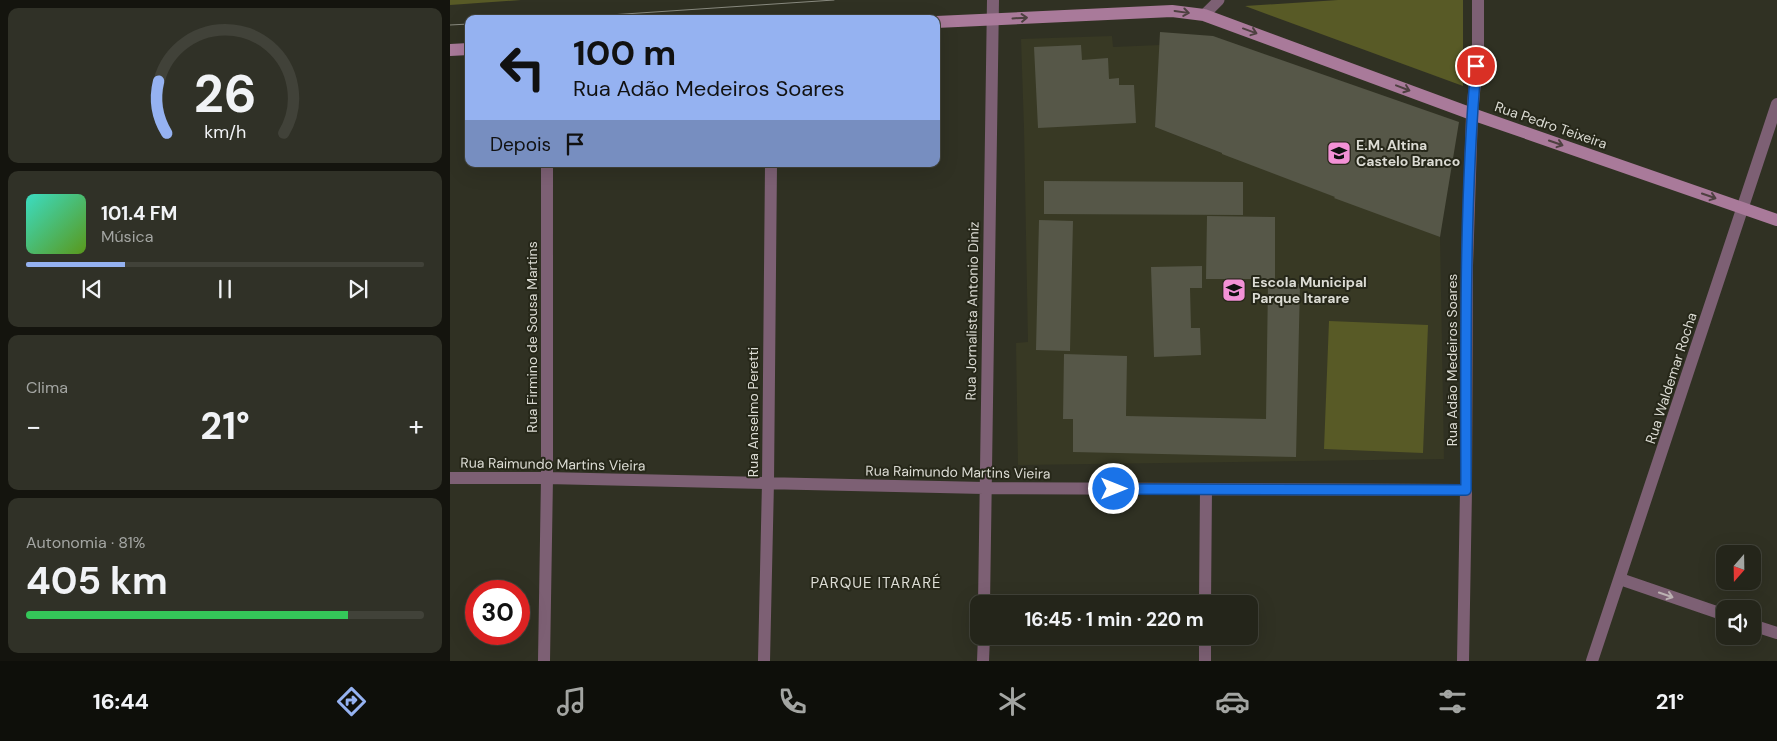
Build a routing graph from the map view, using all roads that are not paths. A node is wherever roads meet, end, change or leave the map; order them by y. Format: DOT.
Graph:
graph roads {
  1 [pos="993,0"];
  2 [pos="1219,0"];
  3 [pos="1478,0"];
  4 [pos="1204,15"];
  5 [pos="992,19"];
  6 [pos="940,22"];
  7 [pos="465,49"];
  8 [pos="450,50"];
  9 [pos="1777,104"];
  10 [pos="1472,114"];
  11 [pos="548,167"];
  12 [pos="771,167"];
  13 [pos="1743,208"];
  14 [pos="1777,220"];
  15 [pos="450,478"];
  16 [pos="546,478"];
  17 [pos="768,482"];
  18 [pos="984,488"];
  19 [pos="1206,489"];
  20 [pos="1466,490"];
  21 [pos="1620,578"];
  22 [pos="984,595"];
  23 [pos="1205,595"];
  24 [pos="1716,612"];
  25 [pos="1761,628"];
  26 [pos="1777,633"];
  27 [pos="984,645"];
  28 [pos="1205,645"];
  29 [pos="544,661"];
  30 [pos="764,661"];
  31 [pos="983,661"];
  32 [pos="1205,661"];
  33 [pos="1463,661"];
  34 [pos="1592,661"];
  1 -- 5 [label="street, Rua Jornalista Antonio Diniz"];
  2 -- 4 [label="lane"];
  3 -- 10 [label="street, Rua Adão Medeiros Soares"];
  5 -- 4 [label="main road, Rua Pedro Teixeira, one-way"];
  4 -- 10 [label="main road, Rua Pedro Teixeira, one-way"];
  5 -- 6 [label="main road, Rua Pedro Teixeira"];
  5 -- 18 [label="street, Rua Jornalista Antonio Diniz"];
  7 -- 8 [label="main road"];
  9 -- 13 [label="street, Rua Waldemar Rocha"];
  10 -- 13 [label="main road, Rua Pedro Teixeira, one-way"];
  10 -- 20 [label="street, Rua Adão Medeiros Soares"];
  11 -- 16 [label="street, Rua Firmino de Sousa Martins"];
  12 -- 17 [label="street, Rua Anselmo Peretti"];
  13 -- 14 [label="main road, Rua Pedro Teixeira"];
  13 -- 21 [label="street, Rua Waldemar Rocha"];
  15 -- 16 [label="street, Rua Raimundo Martins Vieira"];
  16 -- 17 [label="street, Rua Raimundo Martins Vieira"];
  16 -- 29 [label="street, Rua Firmino de Sousa Martins"];
  17 -- 18 [label="street, Rua Raimundo Martins Vieira"];
  17 -- 30 [label="street, Rua Anselmo Peretti"];
  18 -- 19 [label="street, Rua Raimundo Martins Vieira"];
  18 -- 22 [label="street, Rua Jornalista Antonio Diniz"];
  19 -- 20 [label="street, Rua Raimundo Martins Vieira"];
  19 -- 23 [label="street"];
  20 -- 33 [label="street, Rua Adão Medeiros Soares"];
  21 -- 24 [label="street, one-way"];
  21 -- 34 [label="street, Rua Waldemar Rocha"];
  25 -- 26 [label="street"];
  27 -- 31 [label="street"];
  28 -- 32 [label="street"];
}
